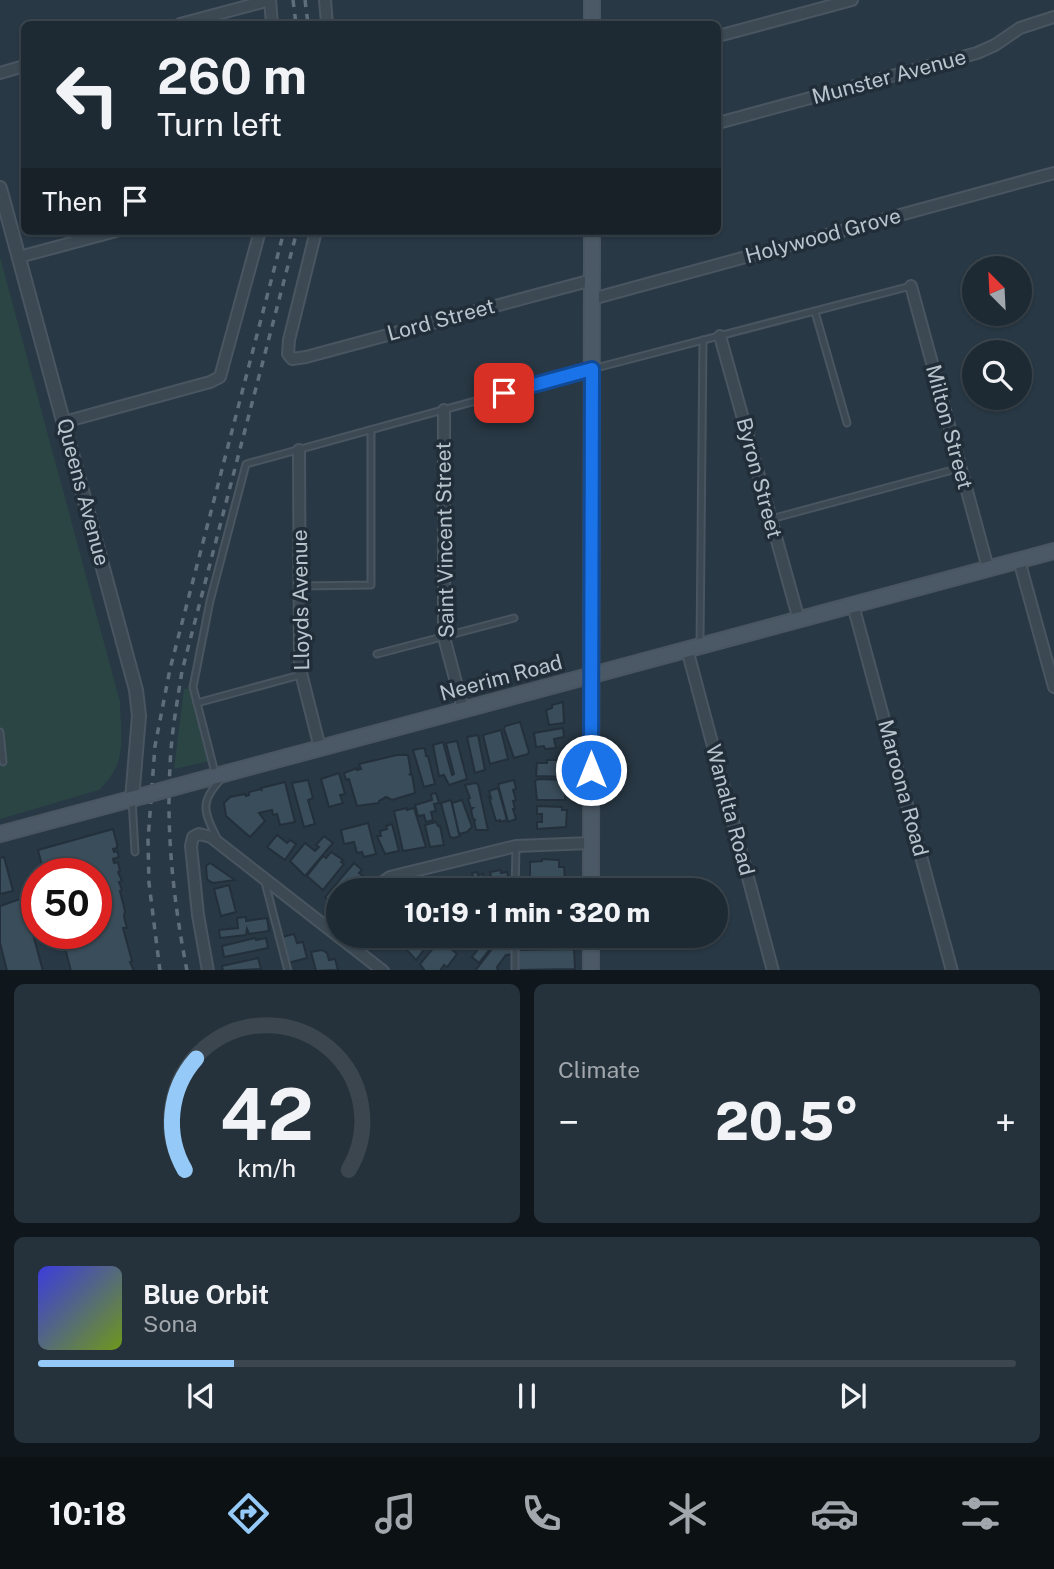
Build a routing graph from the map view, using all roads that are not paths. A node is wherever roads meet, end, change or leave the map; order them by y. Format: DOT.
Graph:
graph roads {
  1 [pos="270,0"];
  2 [pos="325,0"];
  3 [pos="592,0"];
  4 [pos="852,0"];
  5 [pos="1054,17"];
  6 [pos="191,21"];
  7 [pos="272,21"];
  8 [pos="327,21"];
  9 [pos="592,21"];
  10 [pos="721,35"];
  11 [pos="21,67"];
  12 [pos="0,73"];
  13 [pos="721,122"];
  14 [pos="1054,173"];
  15 [pos="0,188"];
  16 [pos="101,235"];
  17 [pos="259,235"];
  18 [pos="315,235"];
  19 [pos="592,235"];
  20 [pos="19,257"];
  21 [pos="592,279"];
  22 [pos="911,286"];
  23 [pos="592,299"];
  24 [pos="816,312"];
  25 [pos="720,336"];
  26 [pos="703,340"];
  27 [pos="592,369"];
  28 [pos="444,410"];
  29 [pos="64,422"];
  30 [pos="847,423"];
  31 [pos="371,430"];
  32 [pos="299,450"];
  33 [pos="960,467"];
  34 [pos="771,519"];
  35 [pos="1054,551"];
  36 [pos="1019,560"];
  37 [pos="988,568"];
  38 [pos="300,586"];
  39 [pos="853,605"];
  40 [pos="514,618"];
  41 [pos="799,620"];
  42 [pos="444,637"];
  43 [pos="694,648"];
  44 [pos="377,654"];
  45 [pos="300,675"];
  46 [pos="592,675"];
  47 [pos="1054,687"];
  48 [pos="197,702"];
  49 [pos="463,709"];
  50 [pos="0,732"];
  51 [pos="320,748"];
  52 [pos="3,762"];
  53 [pos="221,771"];
  54 [pos="139,797"];
  55 [pos="0,834"];
  56 [pos="591,843"];
  57 [pos="219,844"];
  58 [pos="516,846"];
  59 [pos="135,852"];
  60 [pos="264,878"];
  61 [pos="389,878"];
  62 [pos="515,878"];
  63 [pos="591,878"];
  64 [pos="326,926"];
  65 [pos="354,948"];
  66 [pos="515,948"];
  67 [pos="591,948"];
  68 [pos="208,970"];
  69 [pos="288,970"];
  70 [pos="382,970"];
  71 [pos="515,970"];
  72 [pos="591,970"];
  73 [pos="773,970"];
  74 [pos="952,970"];
  1 -- 6 [label="street"];
  1 -- 7 [label="street"];
  2 -- 8 [label="street"];
  3 -- 9 [label="main road"];
  4 -- 10 [label="street"];
  5 -- 13 [label="street, Munster Avenue"];
  11 -- 12 [label="street"];
  14 -- 23 [label="street, Holywood Grove"];
  15 -- 20 [label="street, Queens Avenue"];
  16 -- 20 [label="street"];
  17 -- 29 [label="street"];
  18 -- 21 [label="street, Lord Street"];
  19 -- 21 [label="main road"];
  20 -- 29 [label="street, Queens Avenue"];
  21 -- 23 [label="main road"];
  22 -- 24 [label="lane"];
  22 -- 33 [label="street, Milton Street"];
  23 -- 27 [label="main road"];
  24 -- 25 [label="lane"];
  24 -- 30 [label="lane"];
  25 -- 26 [label="lane"];
  25 -- 34 [label="street, Byron Street"];
  26 -- 27 [label="lane"];
  26 -- 43 [label="lane"];
  27 -- 28 [label="lane"];
  27 -- 46 [label="main road"];
  28 -- 31 [label="lane"];
  28 -- 42 [label="street, Saint Vincent Street"];
  29 -- 54 [label="street, Queens Avenue"];
  31 -- 32 [label="lane"];
  31 -- 38 [label="lane"];
  32 -- 38 [label="street, Lloyds Avenue"];
  32 -- 48 [label="lane"];
  33 -- 34 [label="lane"];
  33 -- 37 [label="street, Milton Street"];
  34 -- 41 [label="street, Byron Street"];
  35 -- 36 [label="main road, Neerim Road"];
  36 -- 37 [label="main road, Neerim Road"];
  36 -- 47 [label="street"];
  37 -- 39 [label="main road, Neerim Road"];
  38 -- 45 [label="street, Lloyds Avenue"];
  39 -- 41 [label="main road, Neerim Road"];
  39 -- 74 [label="street, Maroona Road"];
  40 -- 42 [label="lane"];
  41 -- 43 [label="main road, Neerim Road"];
  42 -- 44 [label="lane"];
  42 -- 49 [label="street, Saint Vincent Street"];
  43 -- 46 [label="main road, Neerim Road"];
  43 -- 73 [label="street, Wanalta Road"];
  45 -- 48 [label="lane"];
  45 -- 51 [label="street, Lloyds Avenue"];
  46 -- 49 [label="main road, Neerim Road"];
  46 -- 56 [label="main road"];
  48 -- 53 [label="lane"];
  49 -- 51 [label="main road, Neerim Road"];
  50 -- 52 [label="lane"];
  51 -- 53 [label="main road, Neerim Road"];
  53 -- 54 [label="main road, Neerim Road, bridge"];
  53 -- 57 [label="lane"];
  54 -- 55 [label="main road, Neerim Road"];
  54 -- 59 [label="lane"];
  56 -- 58 [label="street"];
  56 -- 63 [label="main road"];
  57 -- 60 [label="street"];
  57 -- 68 [label="street"];
  58 -- 61 [label="street"];
  58 -- 62 [label="lane"];
  60 -- 64 [label="street"];
  60 -- 69 [label="lane"];
  65 -- 70 [label="street"];
  66 -- 71 [label="lane"];
  67 -- 72 [label="main road"];
}
